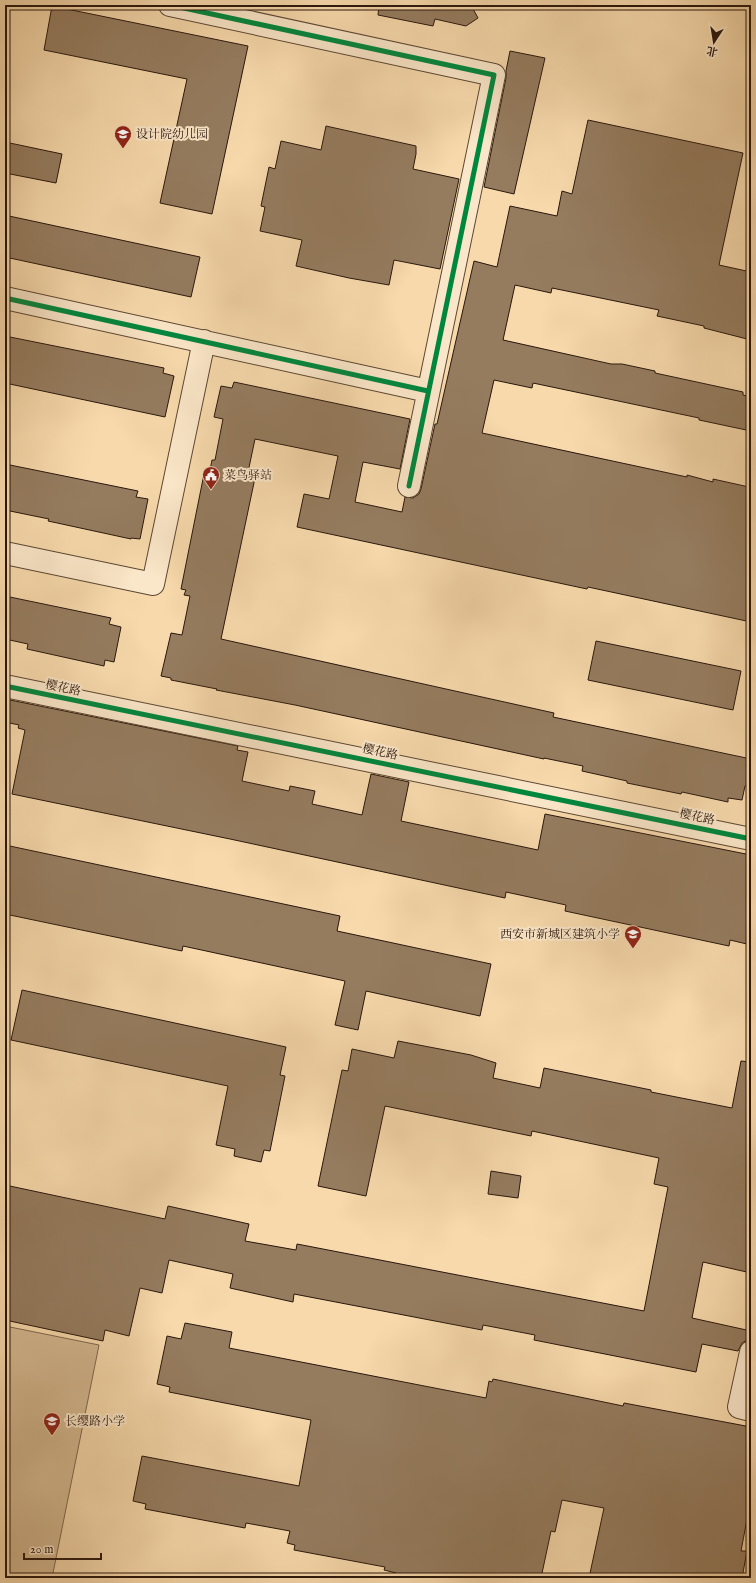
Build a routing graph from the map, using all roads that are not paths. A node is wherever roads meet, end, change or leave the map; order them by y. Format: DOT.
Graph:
graph roads {
  1 [pos="170,5"];
  2 [pos="5,298"];
  3 [pos="204,341"];
  4 [pos="428,391"];
  5 [pos="409,486"];
  6 [pos="5,553"];
  7 [pos="5,686"];
  8 [pos="751,839"];
  9 [pos="751,1352"];
  10 [pos="751,1410"];
  1 -- 4 [label="street"];
  2 -- 3 [label="street"];
  3 -- 4 [label="street"];
  3 -- 6 [label="street"];
  4 -- 5 [label="street"];
  7 -- 8 [label="street, 樱花路"];
  9 -- 10 [label="street"];
}
